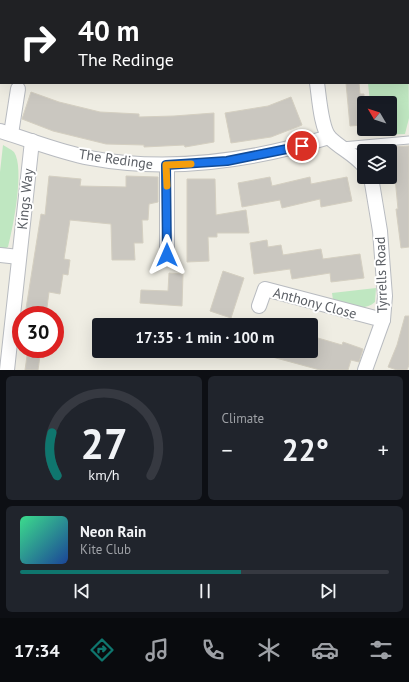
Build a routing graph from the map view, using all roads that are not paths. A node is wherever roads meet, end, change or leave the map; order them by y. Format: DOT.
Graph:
graph roads {
  1 [pos="318,84"];
  2 [pos="18,89"];
  3 [pos="5,132"];
  4 [pos="329,137"];
  5 [pos="409,140"];
  6 [pos="32,141"];
  7 [pos="342,146"];
  8 [pos="357,157"];
  9 [pos="166,165"];
  10 [pos="372,184"];
  11 [pos="0,255"];
  12 [pos="167,255"];
  13 [pos="19,257"];
  14 [pos="260,306"];
  15 [pos="383,320"];
  16 [pos="7,370"];
  17 [pos="365,370"];
  1 -- 4 [label="street"];
  2 -- 3 [label="street"];
  3 -- 6 [label="street, The Redinge"];
  4 -- 7 [label="street"];
  4 -- 9 [label="street, The Redinge"];
  5 -- 7 [label="lane"];
  6 -- 9 [label="street, The Redinge"];
  6 -- 13 [label="street, Kings Way"];
  7 -- 8 [label="street"];
  9 -- 12 [label="street"];
  10 -- 15 [label="street, Tyrrells Road"];
  11 -- 13 [label="street"];
  13 -- 16 [label="street, Kings Way"];
  14 -- 15 [label="street, Anthony Close"];
  15 -- 17 [label="street, Tyrrells Road"];
}
